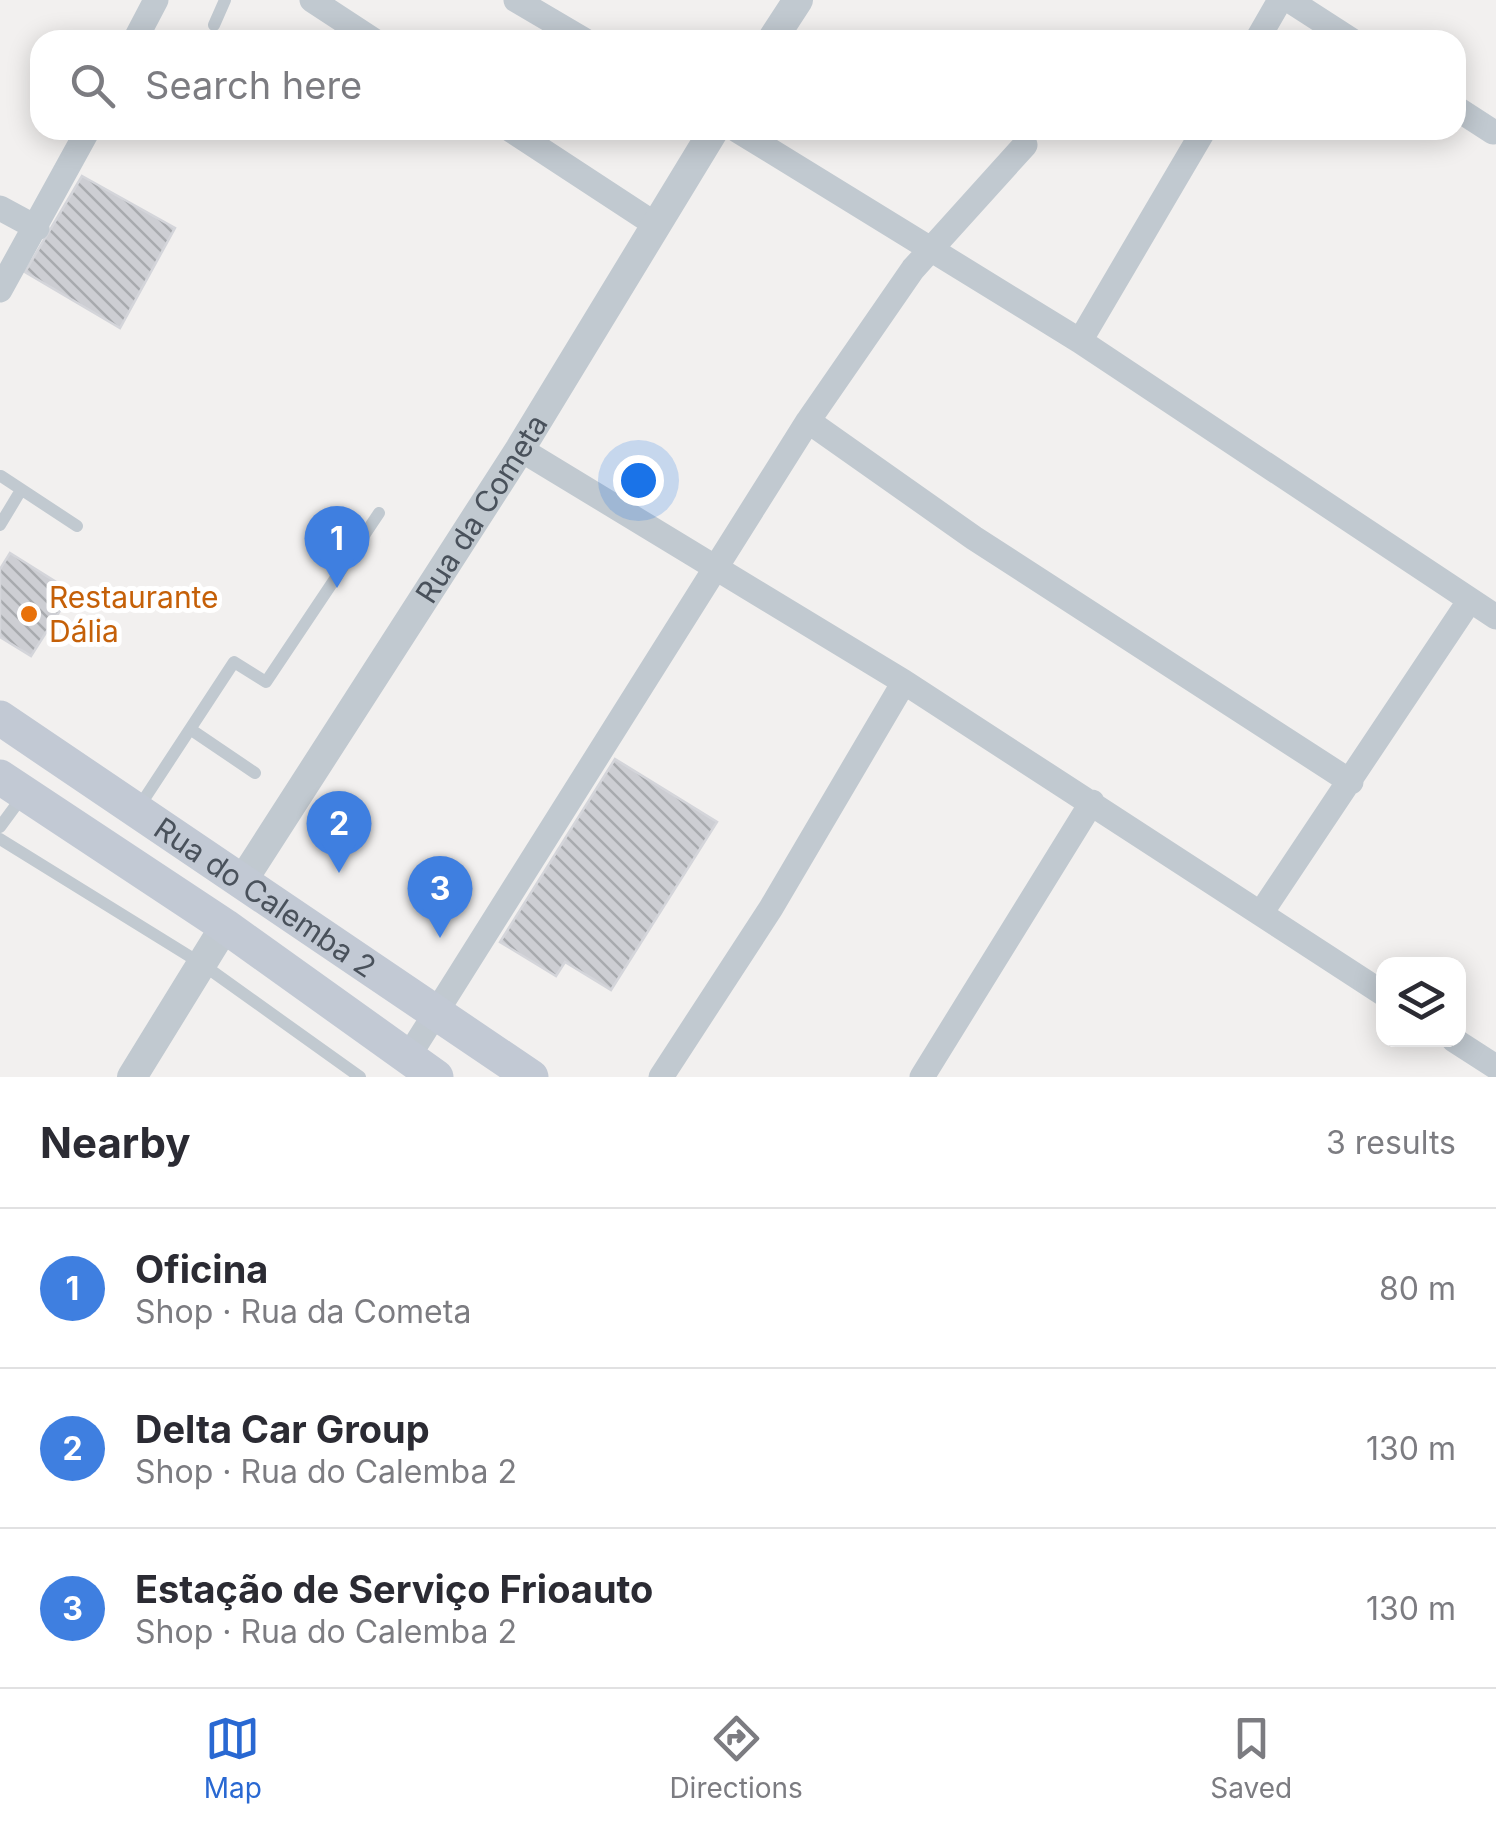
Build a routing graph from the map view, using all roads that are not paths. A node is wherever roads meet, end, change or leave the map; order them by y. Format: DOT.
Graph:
graph roads {
  1 [pos="156,0"];
  2 [pos="225,0"];
  3 [pos="312,0"];
  4 [pos="516,0"];
  5 [pos="798,0"];
  6 [pos="1280,0"];
  7 [pos="1289,0"];
  8 [pos="214,26"];
  9 [pos="140,30"];
  10 [pos="358,30"];
  11 [pos="567,30"];
  12 [pos="778,30"];
  13 [pos="1263,30"];
  14 [pos="1336,30"];
  15 [pos="1466,114"];
  16 [pos="1493,132"];
  17 [pos="83,140"];
  18 [pos="526,140"];
  19 [pos="708,140"];
  20 [pos="753,140"];
  21 [pos="1198,140"];
  22 [pos="1025,145"];
  23 [pos="0,208"];
  24 [pos="656,225"];
  25 [pos="36,228"];
  26 [pos="931,249"];
  27 [pos="0,290"];
  28 [pos="1080,341"];
  29 [pos="808,421"];
  30 [pos="520,449"];
  31 [pos="0,476"];
  32 [pos="21,490"];
  33 [pos="379,513"];
  34 [pos="0,524"];
  35 [pos="77,526"];
  36 [pos="718,570"];
  37 [pos="1470,600"];
  38 [pos="1496,617"];
  39 [pos="904,682"];
  40 [pos="0,718"];
  41 [pos="190,729"];
  42 [pos="45,748"];
  43 [pos="256,773"];
  44 [pos="1351,782"];
  45 [pos="14,786"];
  46 [pos="1092,802"];
  47 [pos="137,811"];
  48 [pos="0,827"];
  49 [pos="0,839"];
  50 [pos="241,882"];
  51 [pos="1261,913"];
  52 [pos="225,926"];
  53 [pos="202,964"];
  54 [pos="1376,989"];
  55 [pos="438,1014"];
  56 [pos="1496,1034"];
  57 [pos="1465,1047"];
  58 [pos="1488,1062"];
  59 [pos="342,1064"];
  60 [pos="426,1070"];
  61 [pos="132,1077"];
  62 [pos="332,1077"];
  63 [pos="360,1077"];
  64 [pos="531,1077"];
  65 [pos="661,1077"];
  66 [pos="922,1077"];
  1 -- 9 [label="street"];
  2 -- 8 [label="lane"];
  3 -- 10 [label="street"];
  4 -- 11 [label="street"];
  5 -- 12 [label="street"];
  6 -- 13 [label="street"];
  7 -- 14 [label="street"];
  15 -- 16 [label="street"];
  17 -- 25 [label="street"];
  18 -- 24 [label="street"];
  19 -- 24 [label="street, Rua da Cometa"];
  20 -- 26 [label="street"];
  21 -- 28 [label="street"];
  22 -- 26 [label="street"];
  23 -- 25 [label="street"];
  24 -- 30 [label="street, Rua da Cometa"];
  25 -- 27 [label="street"];
  26 -- 28 [label="street"];
  26 -- 29 [label="street"];
  28 -- 37 [label="street"];
  29 -- 36 [label="street"];
  29 -- 44 [label="street"];
  30 -- 36 [label="street"];
  30 -- 50 [label="street, Rua da Cometa"];
  31 -- 32 [label="lane"];
  32 -- 34 [label="lane"];
  32 -- 35 [label="lane"];
  33 -- 41 [label="lane"];
  36 -- 39 [label="street"];
  36 -- 55 [label="street"];
  37 -- 38 [label="street"];
  37 -- 44 [label="street"];
  39 -- 46 [label="street"];
  39 -- 65 [label="street"];
  40 -- 42 [label="main road, Rua do Calemba 2"];
  41 -- 43 [label="lane"];
  41 -- 47 [label="lane"];
  42 -- 45 [label="main road"];
  42 -- 47 [label="main road, Rua do Calemba 2"];
  44 -- 51 [label="street"];
  45 -- 48 [label="lane"];
  45 -- 52 [label="main road, Rua do Calemba 2"];
  46 -- 51 [label="street"];
  46 -- 66 [label="street"];
  47 -- 50 [label="main road, Rua do Calemba 2"];
  49 -- 53 [label="lane"];
  50 -- 55 [label="main road, Rua do Calemba 2"];
  51 -- 54 [label="street"];
  52 -- 53 [label="street"];
  52 -- 60 [label="main road, Rua do Calemba 2"];
  53 -- 59 [label="lane"];
  53 -- 61 [label="street"];
  55 -- 60 [label="street"];
  55 -- 64 [label="main road, Rua do Calemba 2"];
  56 -- 58 [label="street"];
  57 -- 58 [label="street"];
  59 -- 62 [label="lane"];
  59 -- 63 [label="lane"];
}
